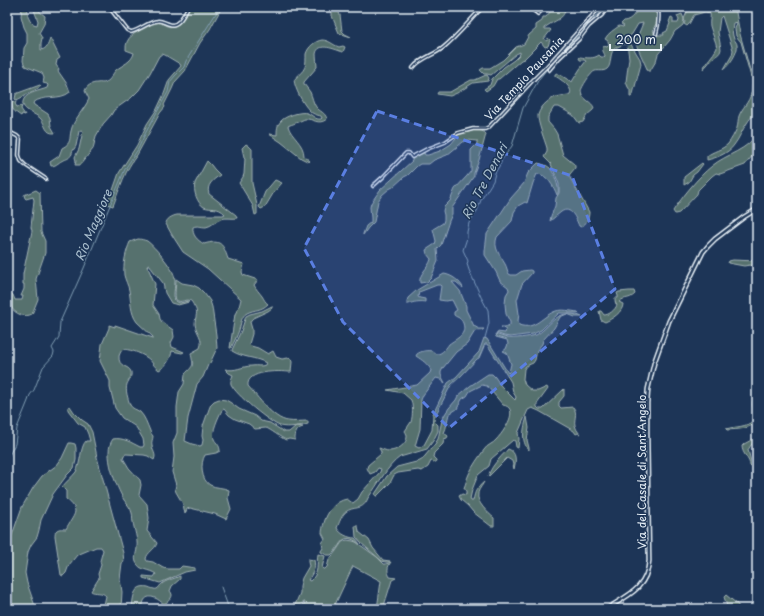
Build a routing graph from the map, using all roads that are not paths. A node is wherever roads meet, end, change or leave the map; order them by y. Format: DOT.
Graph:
graph roads {
  1 [pos="109,7"];
  2 [pos="188,7"];
  3 [pos="483,7"];
  4 [pos="529,7"];
  5 [pos="545,7"];
  6 [pos="608,7"];
  7 [pos="658,7"];
  8 [pos="600,8"];
  9 [pos="606,10"];
  10 [pos="591,18"];
  11 [pos="594,21"];
  12 [pos="656,34"];
  13 [pos="413,68"];
  14 [pos="549,70"];
  15 [pos="7,131"];
  16 [pos="46,179"];
  17 [pos="373,186"];
  18 [pos="757,209"];
  19 [pos="606,609"];
  1 -- 2 [label="street"];
  3 -- 13 [label="street"];
  4 -- 5 [label="street"];
  6 -- 9 [label="street"];
  7 -- 12 [label="street"];
  8 -- 9 [label="street"];
  8 -- 10 [label="street, Via Tempio Pausania"];
  9 -- 11 [label="street"];
  10 -- 11 [label="street"];
  10 -- 17 [label="street, Via Tempio Pausania"];
  11 -- 14 [label="street"];
  15 -- 16 [label="street"];
  18 -- 19 [label="main road, Via del Casale di Sant'Angelo"];
}
